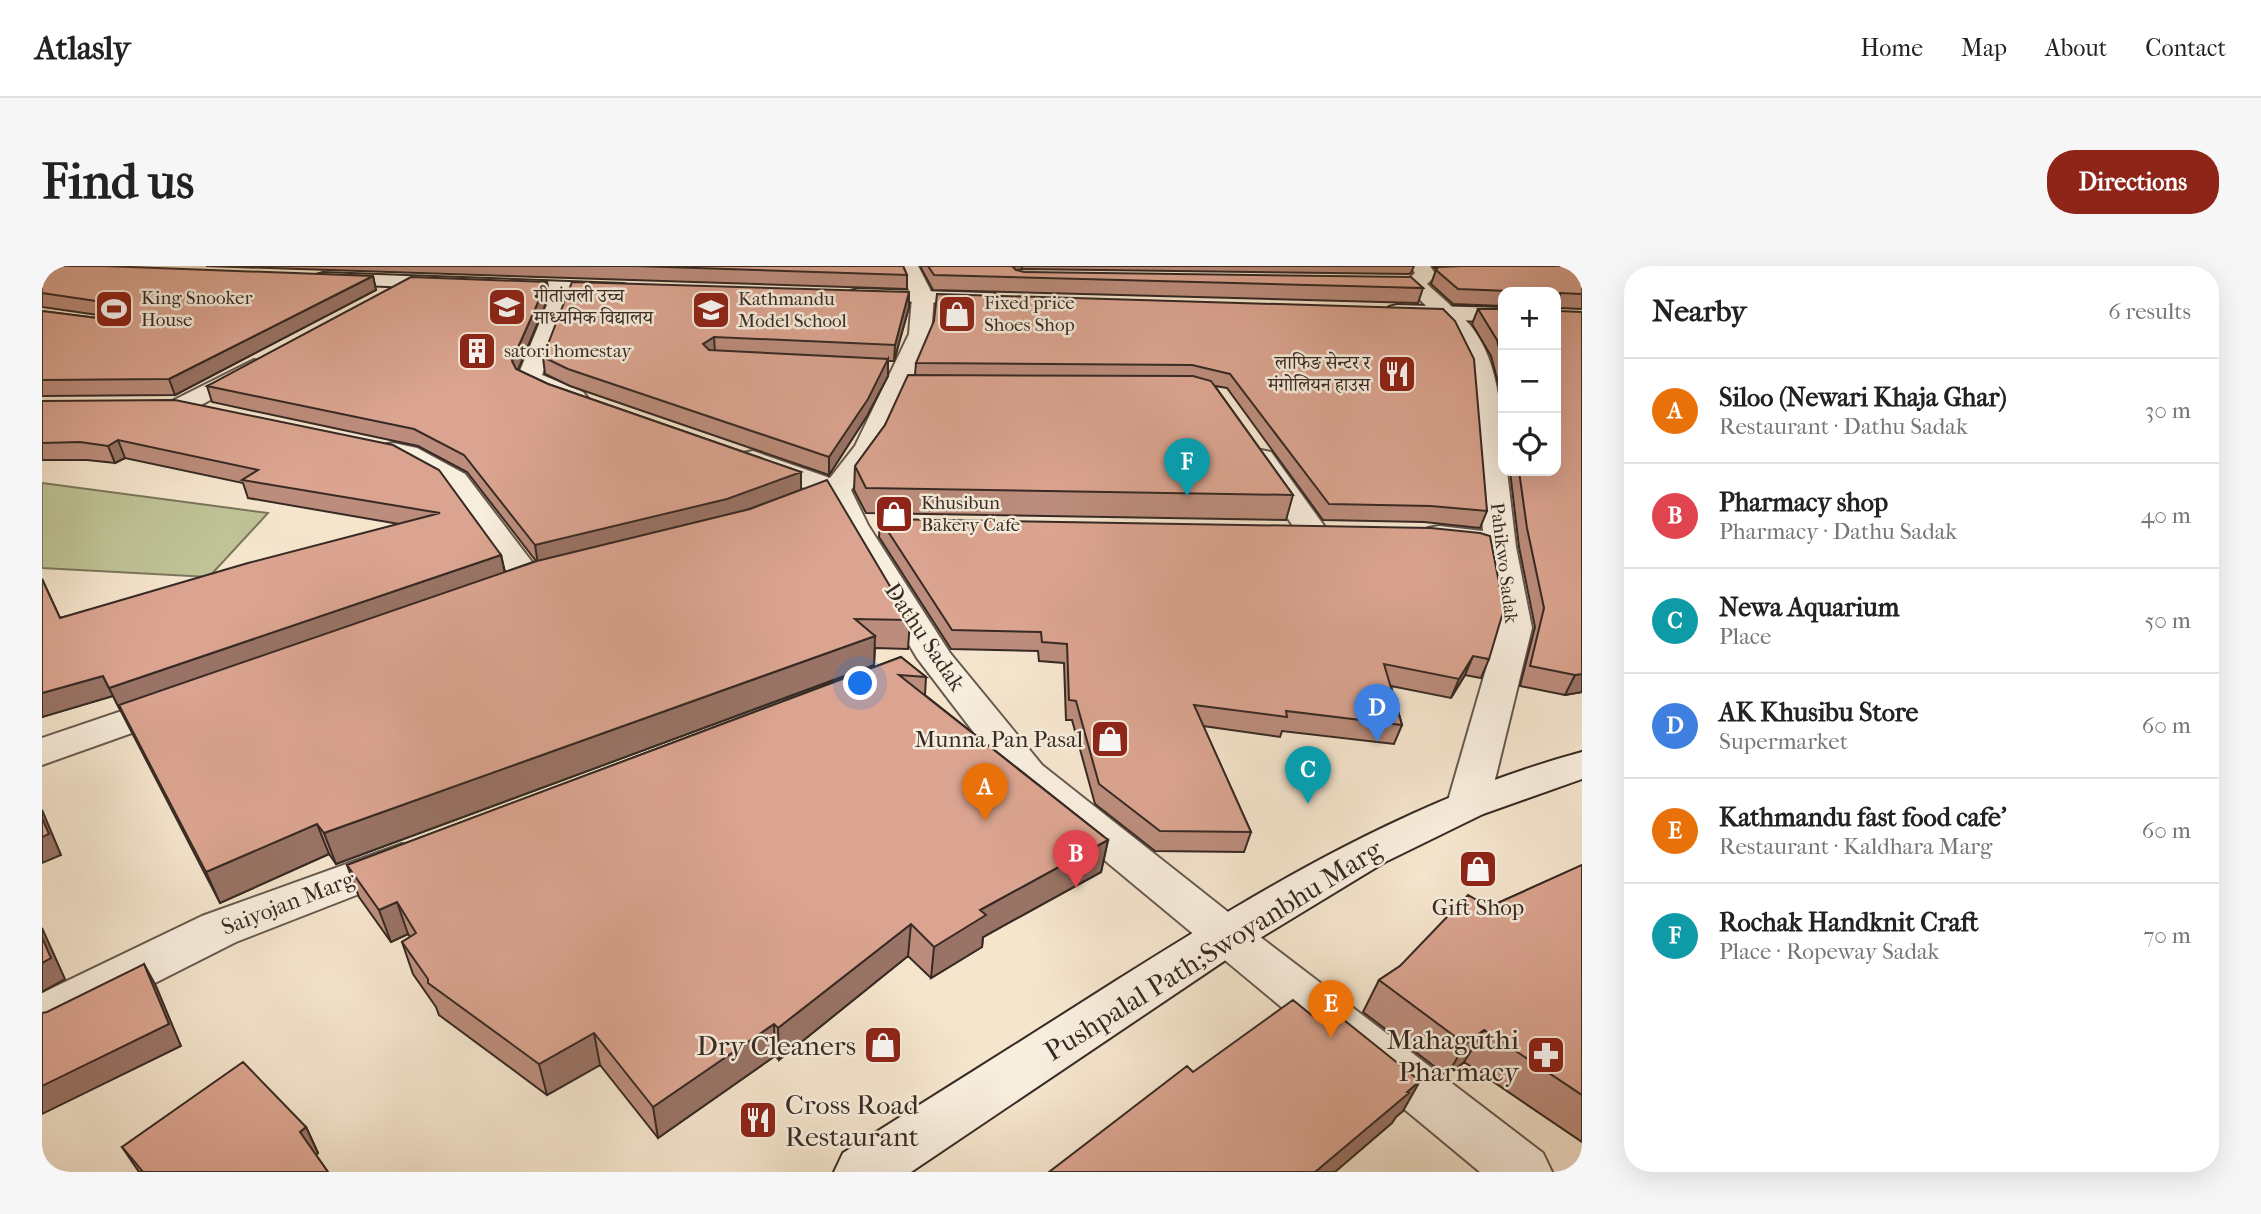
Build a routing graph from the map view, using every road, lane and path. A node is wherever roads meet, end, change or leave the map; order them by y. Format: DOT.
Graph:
graph roads {
  1 [pos="908,266"];
  2 [pos="1407,277"];
  3 [pos="304,279"];
  4 [pos="565,282"];
  5 [pos="410,283"];
  6 [pos="648,290"];
  7 [pos="841,295"];
  8 [pos="923,297"];
  9 [pos="1006,300"];
  10 [pos="373,302"];
  11 [pos="1379,312"];
  12 [pos="1448,314"];
  13 [pos="1498,315"];
  14 [pos="277,354"];
  15 [pos="600,406"];
  16 [pos="221,414"];
  17 [pos="1244,435"];
  18 [pos="367,445"];
  19 [pos="719,447"];
  20 [pos="836,490"];
  21 [pos="783,510"];
  22 [pos="853,525"];
  23 [pos="893,526"];
  24 [pos="1274,533"];
  25 [pos="1410,534"];
  26 [pos="1500,547"];
  27 [pos="529,580"];
  28 [pos="935,658"];
  29 [pos="896,673"];
  30 [pos="200,696"];
  31 [pos="42,752"];
  32 [pos="1582,765"];
  33 [pos="1468,804"];
  34 [pos="440,845"];
  35 [pos="1225,936"];
  36 [pos="42,1016"];
  37 [pos="863,1172"];
  38 [pos="1523,1172"];
  1 -- 8 [label="street"];
  2 -- 12 [label="street, Pahikwo Sadak"];
  3 -- 5 [label="street"];
  4 -- 5 [label="street"];
  4 -- 6 [label="street"];
  4 -- 15 [label="street"];
  5 -- 10 [label="street"];
  7 -- 8 [label="street"];
  8 -- 9 [label="street"];
  8 -- 20 [label="street"];
  11 -- 12 [label="street"];
  12 -- 13 [label="street"];
  12 -- 26 [label="street, Pahikwo Sadak"];
  14 -- 16 [label="street"];
  17 -- 24 [label="street"];
  18 -- 27 [label="street"];
  19 -- 20 [label="street"];
  20 -- 21 [label="street"];
  20 -- 22 [label="street, Dathu Sadak"];
  22 -- 23 [label="street"];
  22 -- 28 [label="street, Dathu Sadak"];
  25 -- 26 [label="street"];
  26 -- 33 [label="street, Pahikwo Sadak"];
  28 -- 29 [label="street"];
  28 -- 35 [label="street, Dathu Sadak"];
  30 -- 31 [label="street"];
  32 -- 33 [label="street, Pushpalal Path;Swoyanbhu Marg"];
  33 -- 35 [label="street, Pushpalal Path;Swoyanbhu Marg"];
  34 -- 36 [label="street, Saiyojan Marg"];
  35 -- 37 [label="street, Pushpalal Path;Swoyanbhu Marg"];
  35 -- 38 [label="street, Dathu Sadak"];
}
